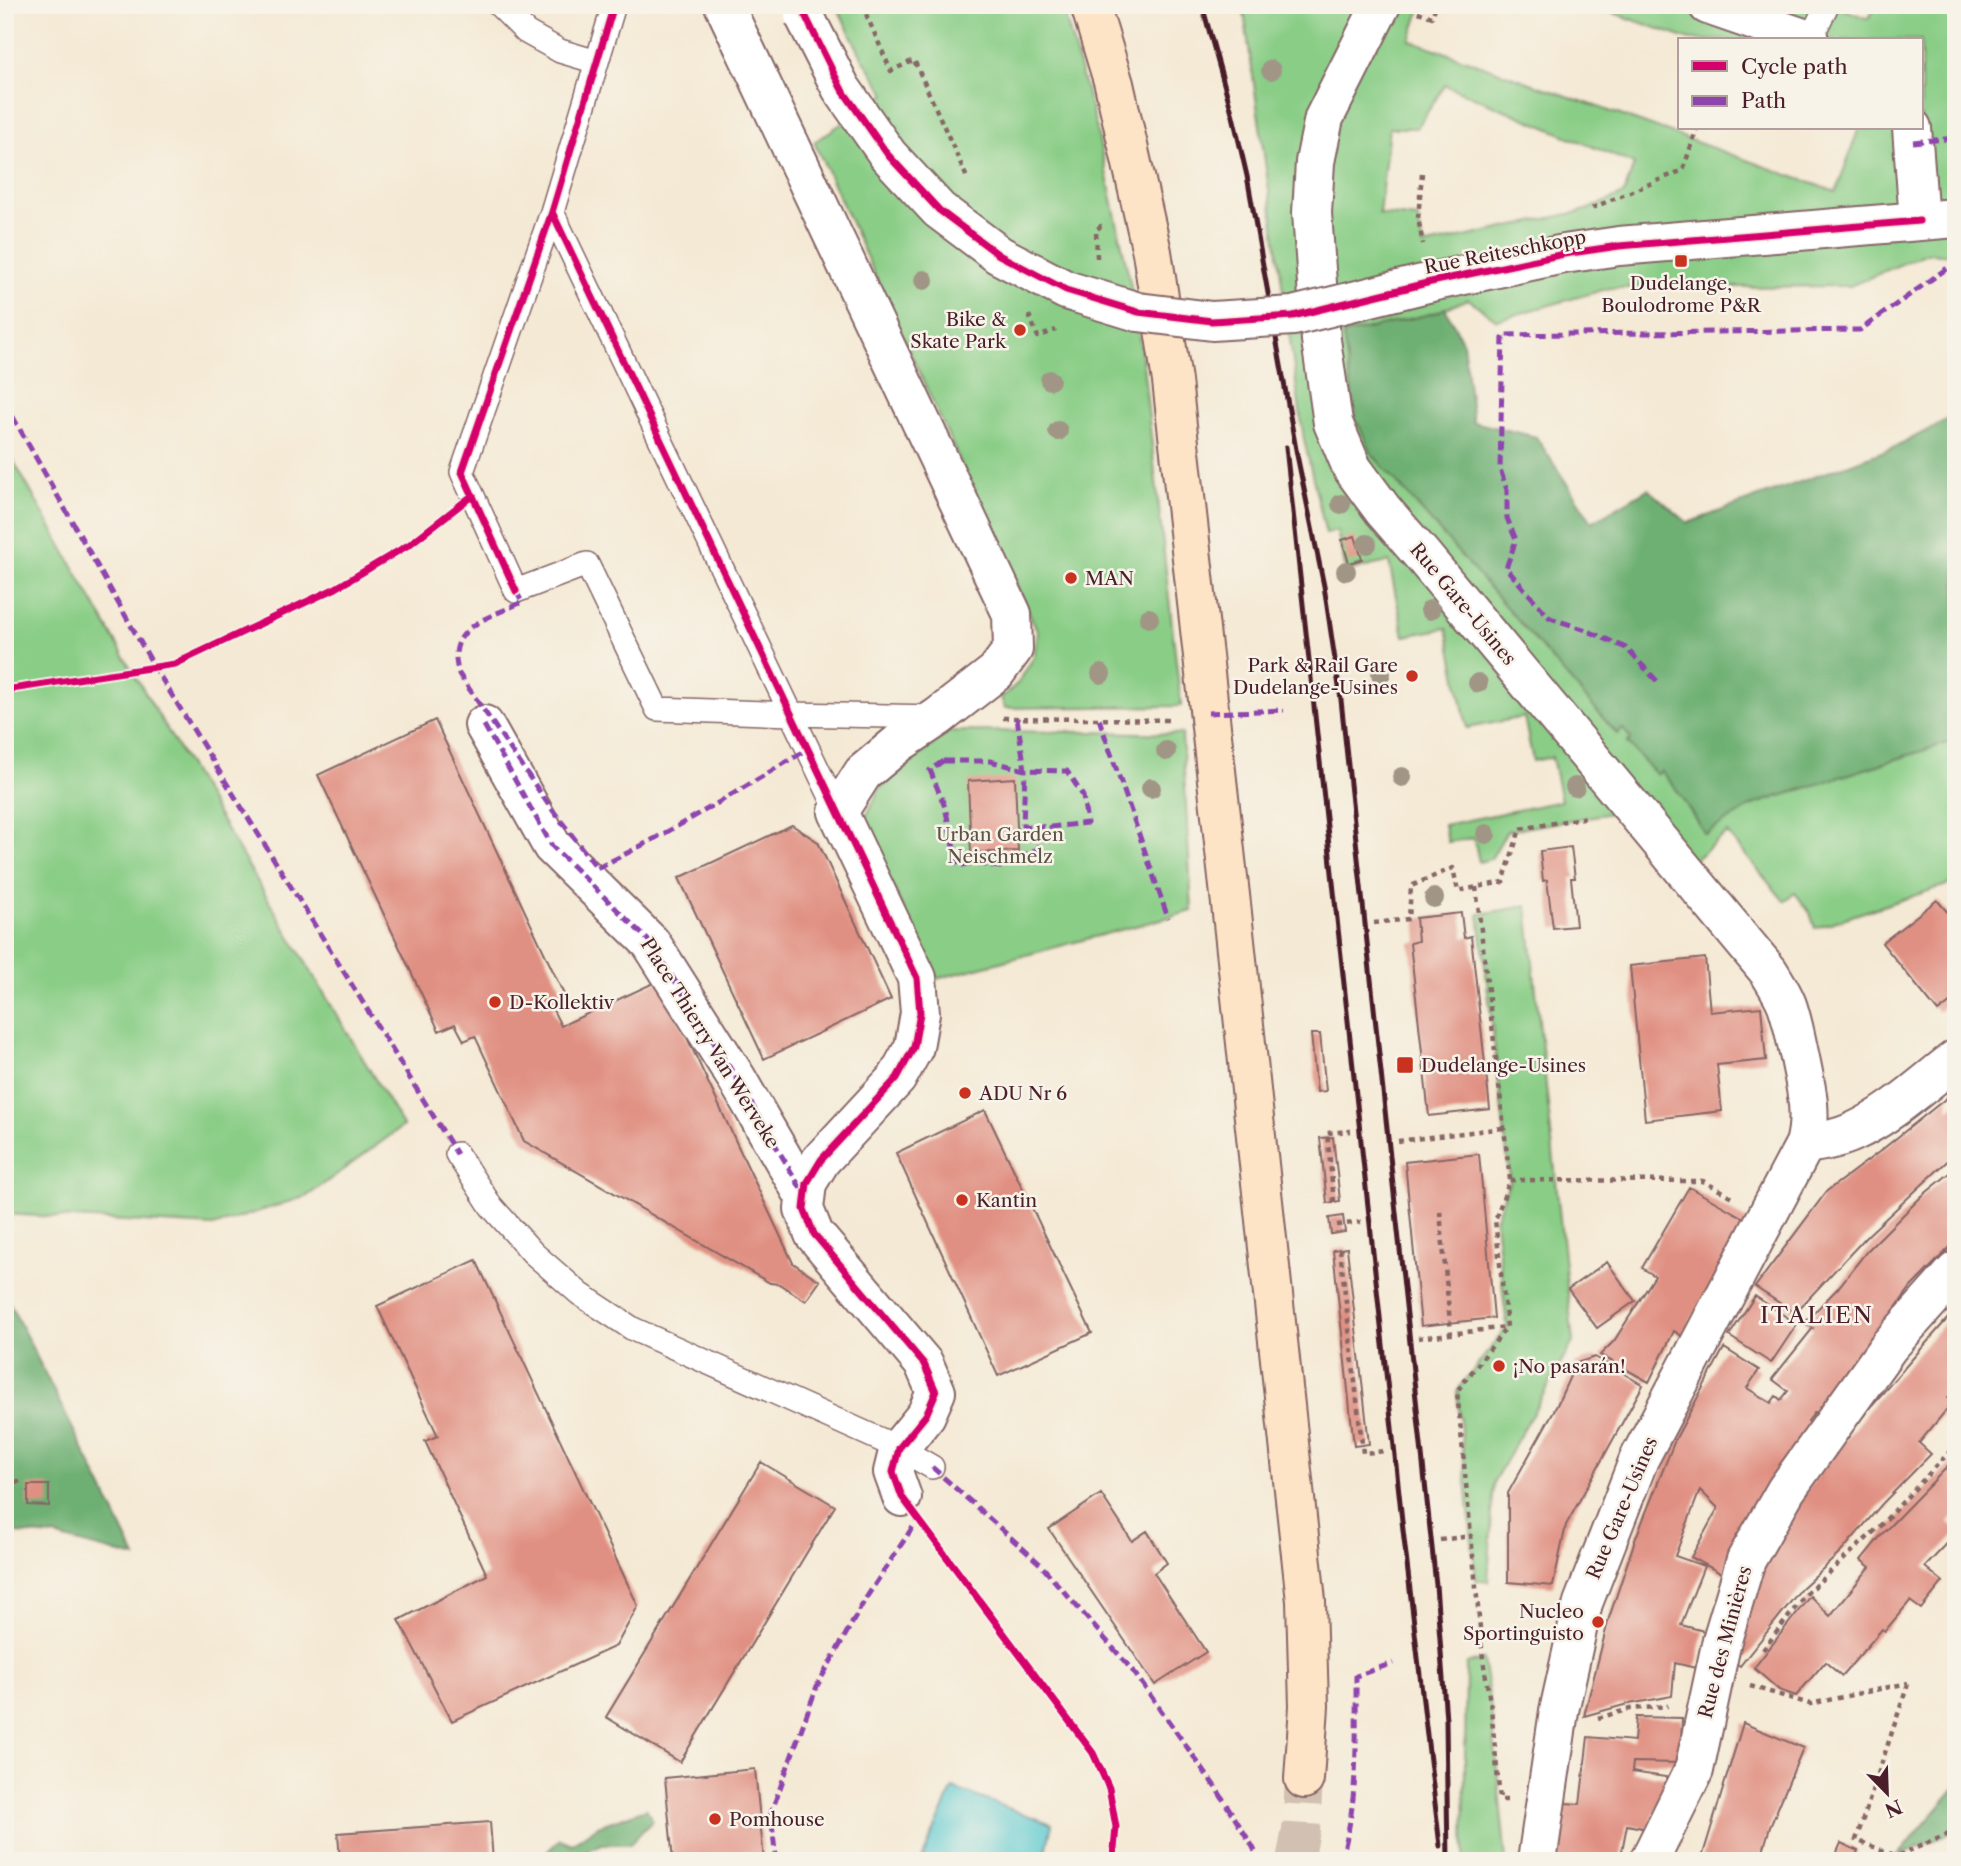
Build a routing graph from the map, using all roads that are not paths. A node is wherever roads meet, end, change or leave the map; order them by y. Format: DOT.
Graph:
graph roads {
  1 [pos="499,5"];
  2 [pos="614,5"];
  3 [pos="724,5"];
  4 [pos="1090,5"];
  5 [pos="1381,5"];
  6 [pos="1708,5"];
  7 [pos="1827,5"];
  8 [pos="802,10"];
  9 [pos="1804,38"];
  10 [pos="1811,38"];
  11 [pos="597,62"];
  12 [pos="1913,130"];
  13 [pos="552,212"];
  14 [pos="1937,220"];
  15 [pos="791,714"];
  16 [pos="938,717"];
  17 [pos="484,726"];
  18 [pos="838,812"];
  19 [pos="1956,1059"];
  20 [pos="1805,1144"];
  21 [pos="457,1154"];
  22 [pos="805,1197"];
  23 [pos="1956,1270"];
  24 [pos="899,1448"];
  25 [pos="932,1467"];
  26 [pos="902,1497"];
  27 [pos="1304,1779"];
  28 [pos="1537,1861"];
  29 [pos="1649,1861"];
  1 -- 11 [label="lane"];
  2 -- 11 [label="lane"];
  3 -- 16 [label="street"];
  4 -- 27 [label="main road"];
  5 -- 20 [label="street, Rue Gare-Usines"];
  6 -- 9 [label="street"];
  7 -- 10 [label="lane"];
  8 -- 14 [label="street, Rue Reiteschkopp, bridge"];
  11 -- 13 [label="lane"];
  12 -- 14 [label="street"];
  13 -- 15 [label="lane"];
  13 -- 15 [label="lane"];
  15 -- 16 [label="lane"];
  15 -- 18 [label="lane"];
  16 -- 18 [label="street"];
  17 -- 22 [label="street, Place Thierry Van Werveke"];
  18 -- 22 [label="street"];
  19 -- 20 [label="street"];
  20 -- 28 [label="street, Rue Gare-Usines"];
  21 -- 24 [label="lane"];
  22 -- 24 [label="street, Place Thierry Van Werveke"];
  23 -- 29 [label="street, Rue des Minières"];
  24 -- 25 [label="lane"];
  24 -- 26 [label="street"];
}
